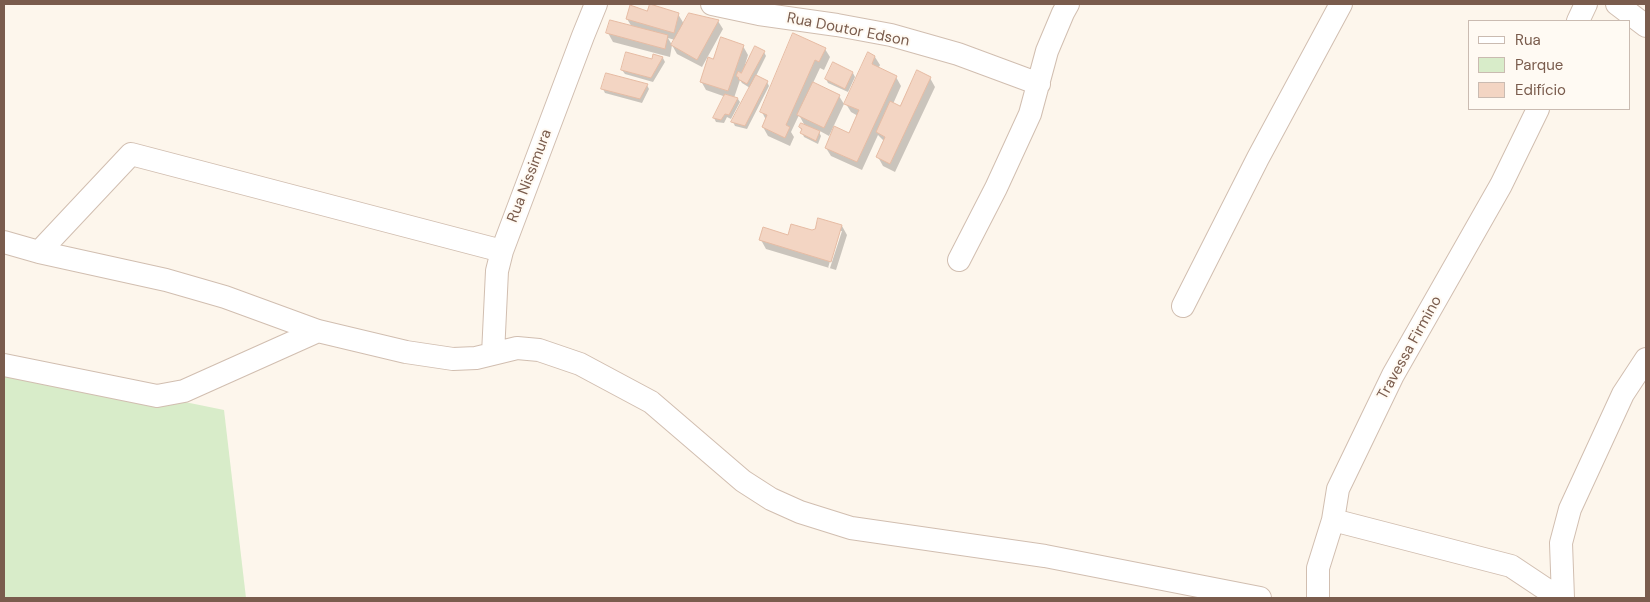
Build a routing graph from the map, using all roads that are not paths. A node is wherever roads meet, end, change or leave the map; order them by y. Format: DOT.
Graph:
graph roads {
  1 [pos="596,4"];
  2 [pos="712,4"];
  3 [pos="1068,4"];
  4 [pos="1341,4"];
  5 [pos="1586,4"];
  6 [pos="1617,4"];
  7 [pos="1578,20"];
  8 [pos="1646,26"];
  9 [pos="1039,84"];
  10 [pos="1538,110"];
  11 [pos="4,242"];
  12 [pos="502,251"];
  13 [pos="39,252"];
  14 [pos="959,260"];
  15 [pos="1183,306"];
  16 [pos="318,331"];
  17 [pos="493,354"];
  18 [pos="1646,359"];
  19 [pos="4,365"];
  20 [pos="1333,520"];
  21 [pos="1260,598"];
  22 [pos="1318,598"];
  23 [pos="1561,598"];
  1 -- 12 [label="street, Rua Nissimura"];
  2 -- 9 [label="street, Rua Doutor Edson"];
  3 -- 9 [label="street"];
  4 -- 15 [label="street"];
  5 -- 7 [label="street"];
  6 -- 8 [label="street"];
  9 -- 14 [label="street"];
  10 -- 20 [label="street, Travessa Firmino"];
  11 -- 13 [label="street"];
  12 -- 13 [label="street"];
  12 -- 17 [label="street, Rua Nissimura"];
  13 -- 16 [label="street"];
  16 -- 17 [label="street"];
  16 -- 19 [label="street"];
  17 -- 21 [label="street"];
  18 -- 23 [label="street"];
  20 -- 22 [label="street, Travessa Firmino"];
  20 -- 23 [label="street"];
}
